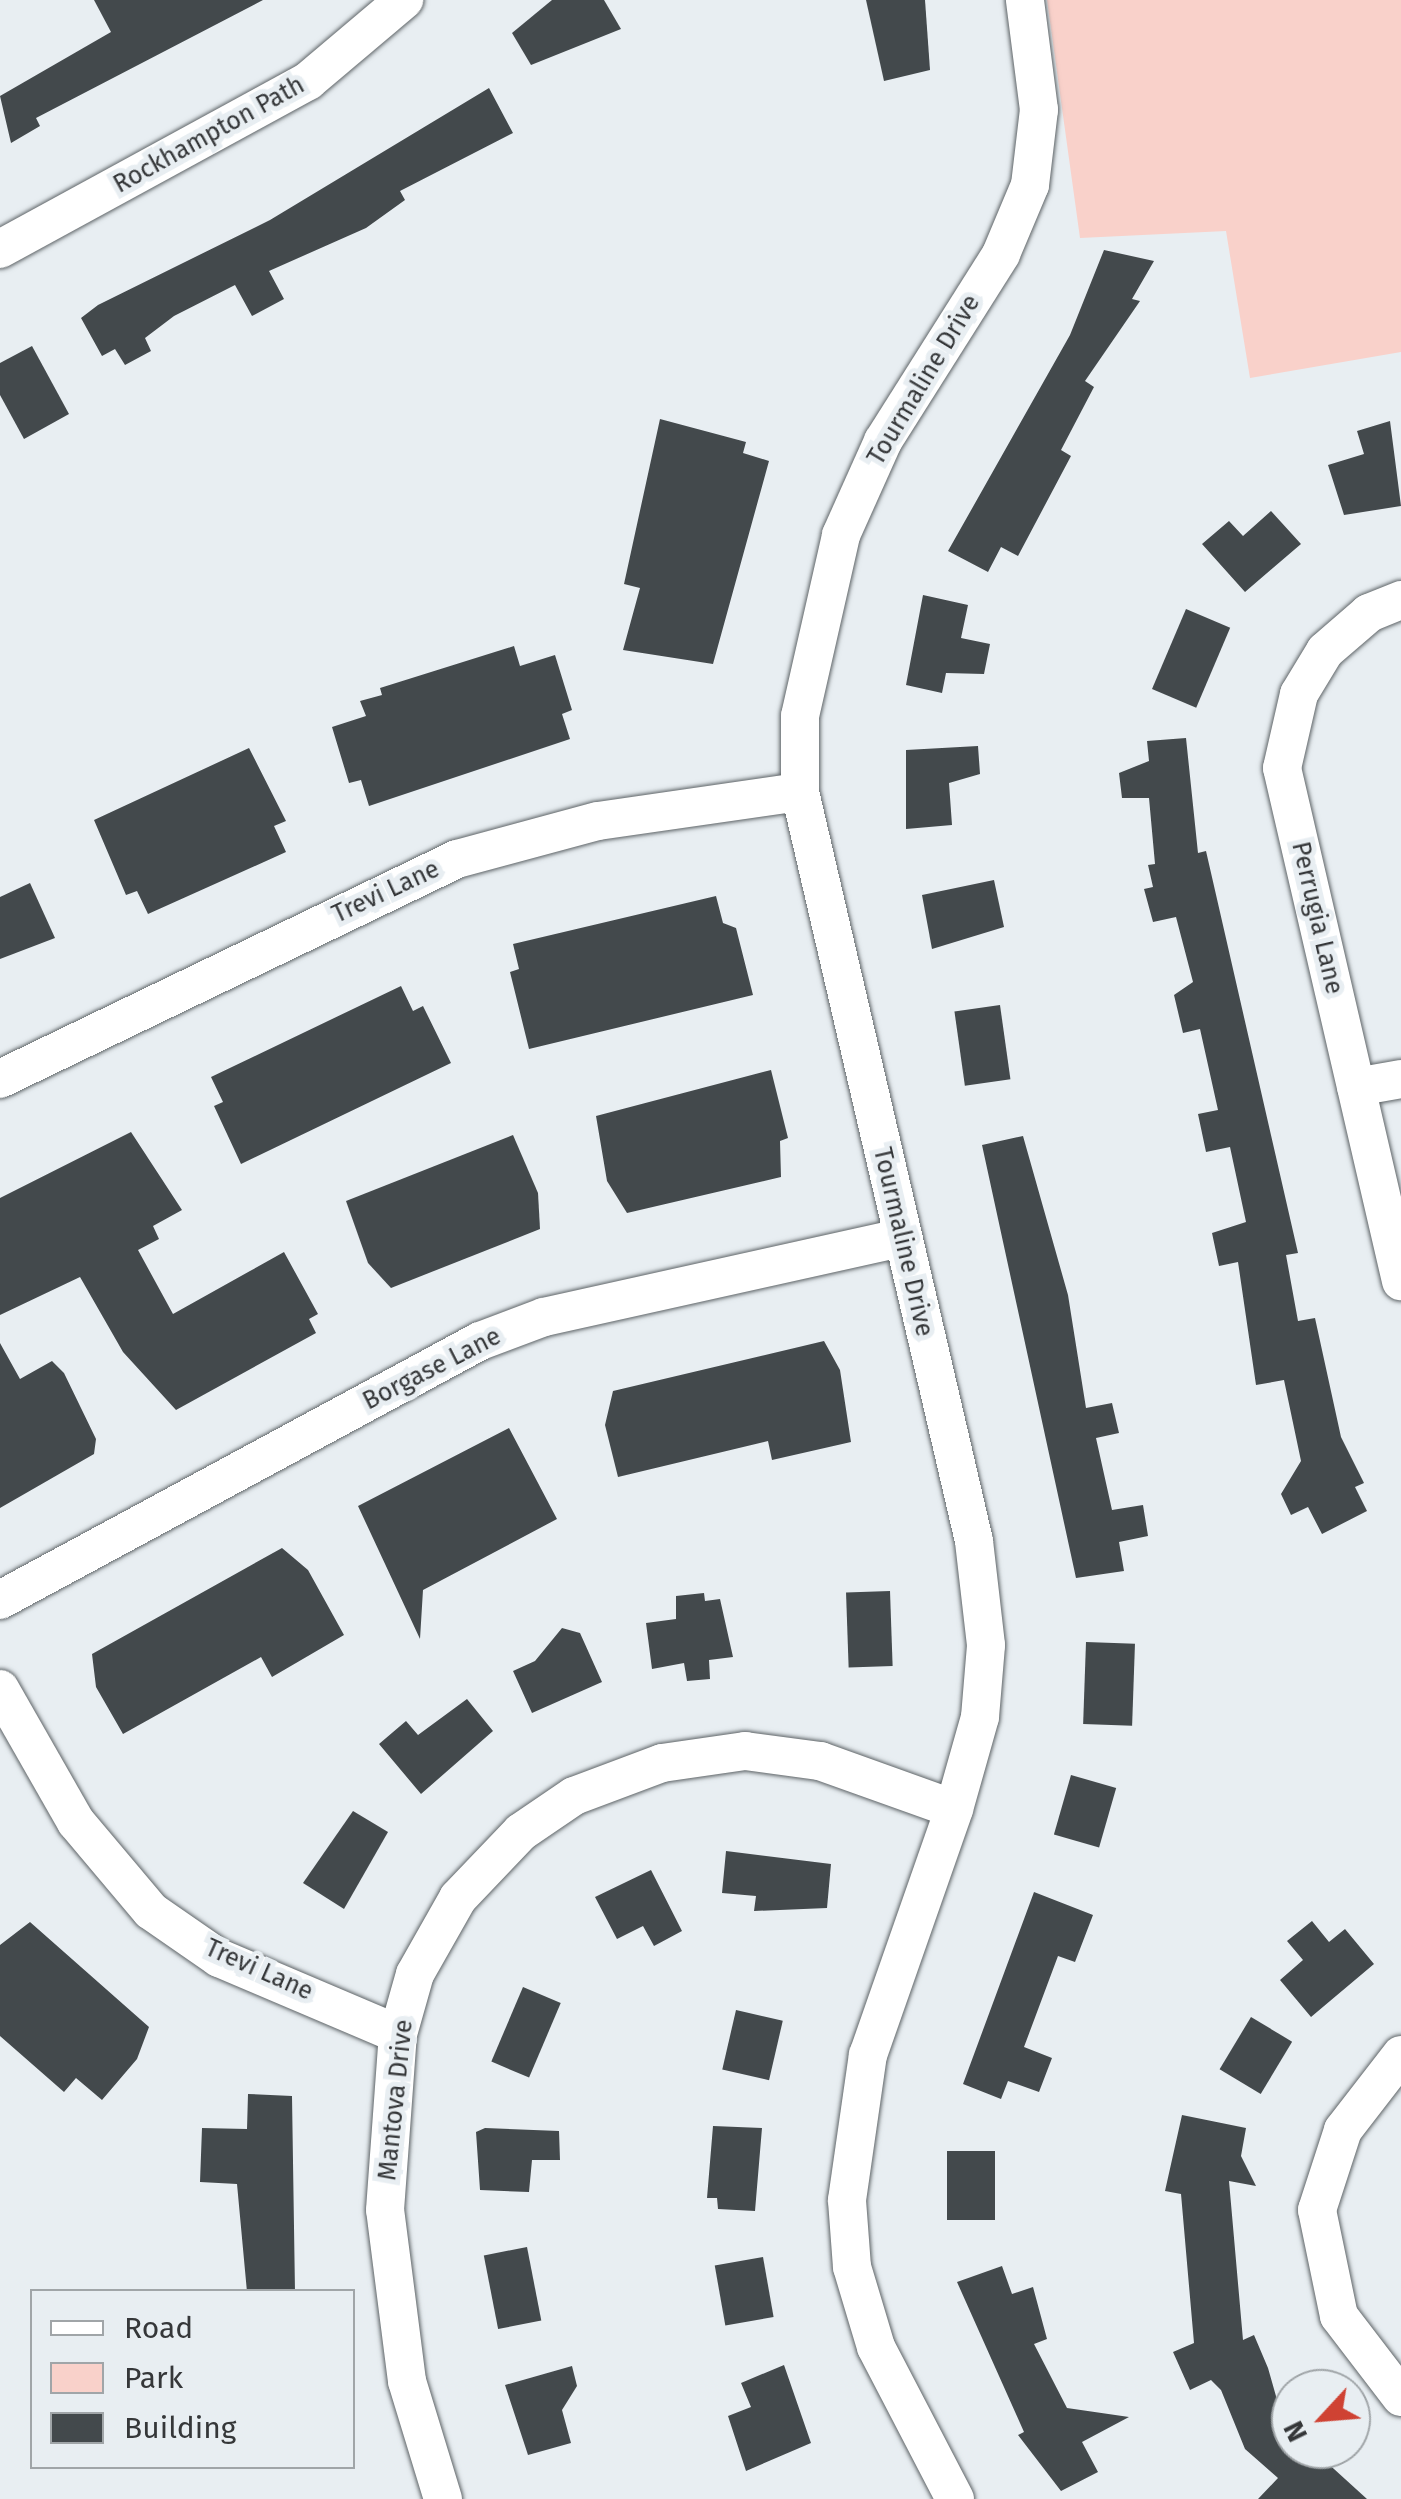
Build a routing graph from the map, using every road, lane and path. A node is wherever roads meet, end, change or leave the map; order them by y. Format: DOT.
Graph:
graph roads {
  1 [pos="404,0"];
  2 [pos="1024,0"];
  3 [pos="0,250"];
  4 [pos="1401,600"];
  5 [pos="800,792"];
  6 [pos="0,1079"];
  7 [pos="1401,1079"];
  8 [pos="1356,1086"];
  9 [pos="901,1238"];
  10 [pos="1401,1281"];
  11 [pos="0,1600"];
  12 [pos="0,1689"];
  13 [pos="954,1809"];
  14 [pos="398,2034"];
  15 [pos="1401,2054"];
  16 [pos="1401,2397"];
  17 [pos="443,2499"];
  18 [pos="955,2499"];
  1 -- 3 [label="street, Rockhampton Path"];
  2 -- 5 [label="street, Tourmaline Drive"];
  4 -- 8 [label="street, Perrugia Lane"];
  5 -- 6 [label="street, Trevi Lane"];
  5 -- 9 [label="street, Tourmaline Drive"];
  7 -- 8 [label="street"];
  8 -- 10 [label="street, Perrugia Lane"];
  9 -- 11 [label="street, Borgase Lane"];
  9 -- 13 [label="street, Tourmaline Drive"];
  12 -- 14 [label="street, Trevi Lane"];
  13 -- 14 [label="street, Mantova Drive"];
  13 -- 18 [label="street, Tourmaline Drive"];
  14 -- 17 [label="street, Mantova Drive"];
  15 -- 16 [label="street"];
}
